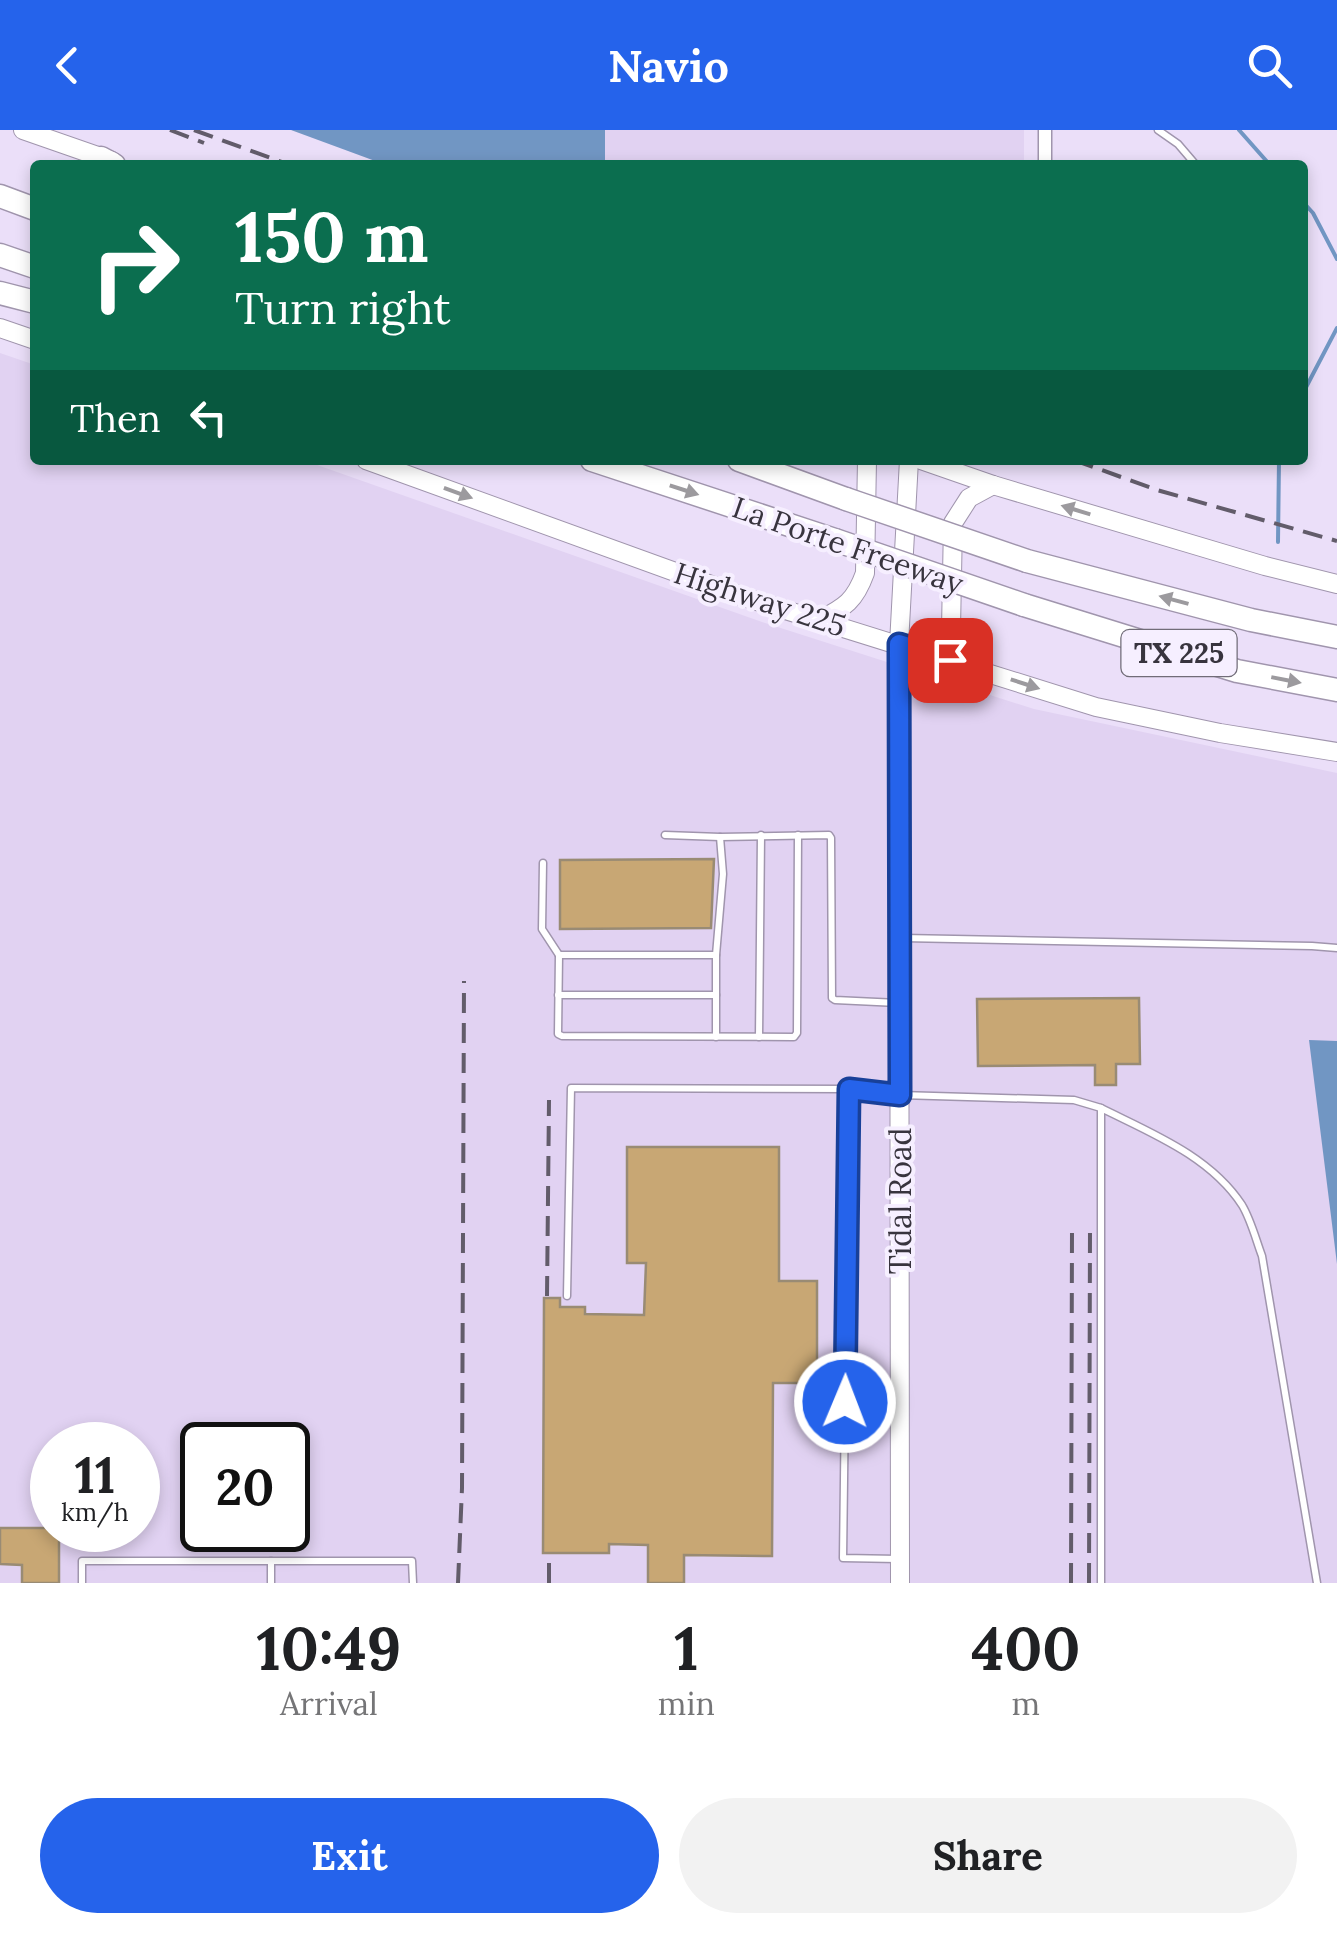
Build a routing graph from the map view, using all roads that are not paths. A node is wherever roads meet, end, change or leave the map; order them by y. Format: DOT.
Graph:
graph roads {
  1 [pos="23,130"];
  2 [pos="1045,130"];
  3 [pos="1158,130"];
  4 [pos="106,160"];
  5 [pos="1045,160"];
  6 [pos="1192,160"];
  7 [pos="0,196"];
  8 [pos="30,206"];
  9 [pos="0,255"];
  10 [pos="30,266"];
  11 [pos="0,293"];
  12 [pos="30,301"];
  13 [pos="0,328"];
  14 [pos="30,338"];
  15 [pos="380,465"];
  16 [pos="607,465"];
  17 [pos="753,465"];
  18 [pos="866,465"];
  19 [pos="909,465"];
  20 [pos="935,465"];
  21 [pos="992,485"];
  22 [pos="1337,584"];
  23 [pos="820,620"];
  24 [pos="1337,637"];
  25 [pos="899,644"];
  26 [pos="970,667"];
  27 [pos="1337,690"];
  28 [pos="1337,752"];
  29 [pos="665,835"];
  30 [pos="761,835"];
  31 [pos="798,835"];
  32 [pos="720,838"];
  33 [pos="543,863"];
  34 [pos="899,938"];
  35 [pos="1337,948"];
  36 [pos="559,955"];
  37 [pos="716,955"];
  38 [pos="716,995"];
  39 [pos="558,996"];
  40 [pos="900,1003"];
  41 [pos="759,1037"];
  42 [pos="716,1038"];
  43 [pos="849,1089"];
  44 [pos="900,1095"];
  45 [pos="1101,1108"];
  46 [pos="567,1296"];
  47 [pos="900,1559"];
  48 [pos="272,1561"];
  49 [pos="82,1583"];
  50 [pos="272,1583"];
  51 [pos="412,1583"];
  52 [pos="900,1583"];
  53 [pos="1101,1583"];
  54 [pos="1317,1583"];
  1 -- 4 [label="main road"];
  2 -- 5 [label="street"];
  3 -- 6 [label="lane"];
  7 -- 8 [label="highway"];
  9 -- 10 [label="highway"];
  11 -- 12 [label="highway"];
  13 -- 14 [label="main road"];
  15 -- 23 [label="main road, Highway 225, one-way"];
  16 -- 27 [label="highway, La Porte Freeway / TX 225, one-way, bridge"];
  24 -- 17 [label="highway, La Porte Freeway / TX 225, one-way, bridge"];
  18 -- 23 [label="main road"];
  19 -- 25 [label="main road, Tidal Road"];
  20 -- 21 [label="main road"];
  22 -- 21 [label="main road, one-way"];
  21 -- 26 [label="main road"];
  23 -- 25 [label="main road, Highway 225"];
  25 -- 26 [label="main road, Highway 225"];
  25 -- 34 [label="main road, Tidal Road"];
  26 -- 28 [label="main road, Highway 225, one-way"];
  29 -- 32 [label="lane"];
  30 -- 31 [label="lane"];
  30 -- 32 [label="lane"];
  30 -- 41 [label="lane"];
  31 -- 40 [label="lane"];
  31 -- 41 [label="lane"];
  32 -- 37 [label="lane"];
  33 -- 36 [label="lane"];
  34 -- 35 [label="lane"];
  34 -- 40 [label="main road, Tidal Road"];
  36 -- 37 [label="lane"];
  36 -- 39 [label="lane"];
  37 -- 38 [label="lane"];
  38 -- 39 [label="lane"];
  38 -- 42 [label="lane"];
  39 -- 42 [label="lane"];
  40 -- 44 [label="main road, Tidal Road"];
  41 -- 42 [label="lane"];
  43 -- 44 [label="lane"];
  43 -- 46 [label="lane"];
  43 -- 47 [label="lane"];
  44 -- 45 [label="lane"];
  44 -- 47 [label="main road, Tidal Road"];
  45 -- 53 [label="lane"];
  45 -- 54 [label="lane"];
  47 -- 52 [label="main road, Tidal Road"];
  48 -- 49 [label="lane"];
  48 -- 50 [label="lane"];
  48 -- 51 [label="lane"];
}
